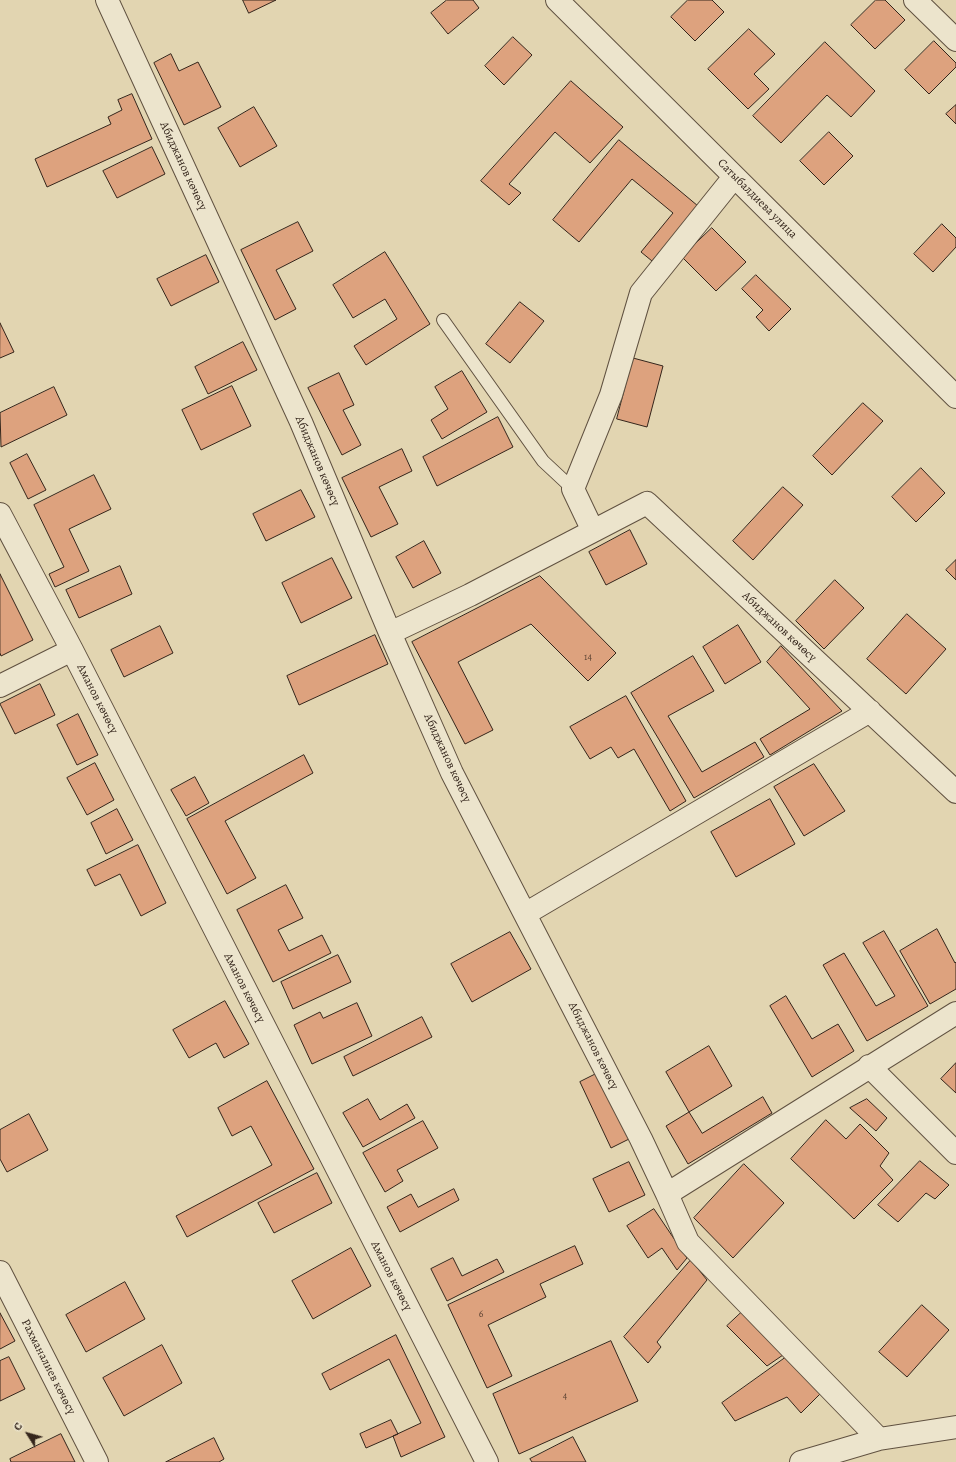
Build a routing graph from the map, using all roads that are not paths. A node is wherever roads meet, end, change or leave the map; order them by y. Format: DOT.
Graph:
graph roads {
  1 [pos="107,0"];
  2 [pos="558,0"];
  3 [pos="915,0"];
  4 [pos="956,40"];
  5 [pos="734,177"];
  6 [pos="443,320"];
  7 [pos="956,397"];
  8 [pos="573,489"];
  9 [pos="0,514"];
  10 [pos="593,531"];
  11 [pos="390,633"];
  12 [pos="72,650"];
  13 [pos="0,686"];
  14 [pos="870,711"];
  15 [pos="956,792"];
  16 [pos="525,914"];
  17 [pos="956,1012"];
  18 [pos="868,1066"];
  19 [pos="956,1153"];
  20 [pos="667,1194"];
  21 [pos="0,1272"];
  22 [pos="956,1427"];
  23 [pos="879,1439"];
  24 [pos="96,1462"];
  25 [pos="488,1462"];
  26 [pos="802,1462"];
  1 -- 11 [label="street, Абиджанов көчөсү"];
  2 -- 5 [label="street, Сатыбалдиева улица"];
  3 -- 4 [label="street"];
  5 -- 7 [label="street, Сатыбалдиева улица"];
  5 -- 8 [label="street"];
  6 -- 8 [label="lane"];
  8 -- 10 [label="street"];
  9 -- 12 [label="street, Аманов көчөсү"];
  10 -- 11 [label="street"];
  10 -- 14 [label="street, Абиджанов көчөсү"];
  11 -- 16 [label="street, Абиджанов көчөсү"];
  12 -- 13 [label="street"];
  12 -- 25 [label="street, Аманов көчөсү"];
  14 -- 15 [label="street, Абиджанов көчөсү"];
  14 -- 16 [label="street"];
  16 -- 20 [label="street, Абиджанов көчөсү"];
  17 -- 18 [label="street"];
  18 -- 19 [label="street"];
  18 -- 20 [label="street"];
  20 -- 23 [label="street, Абиджанов көчөсү"];
  21 -- 24 [label="street, Рахманалиев көчөсү"];
  22 -- 23 [label="street"];
  23 -- 26 [label="street"];
}
